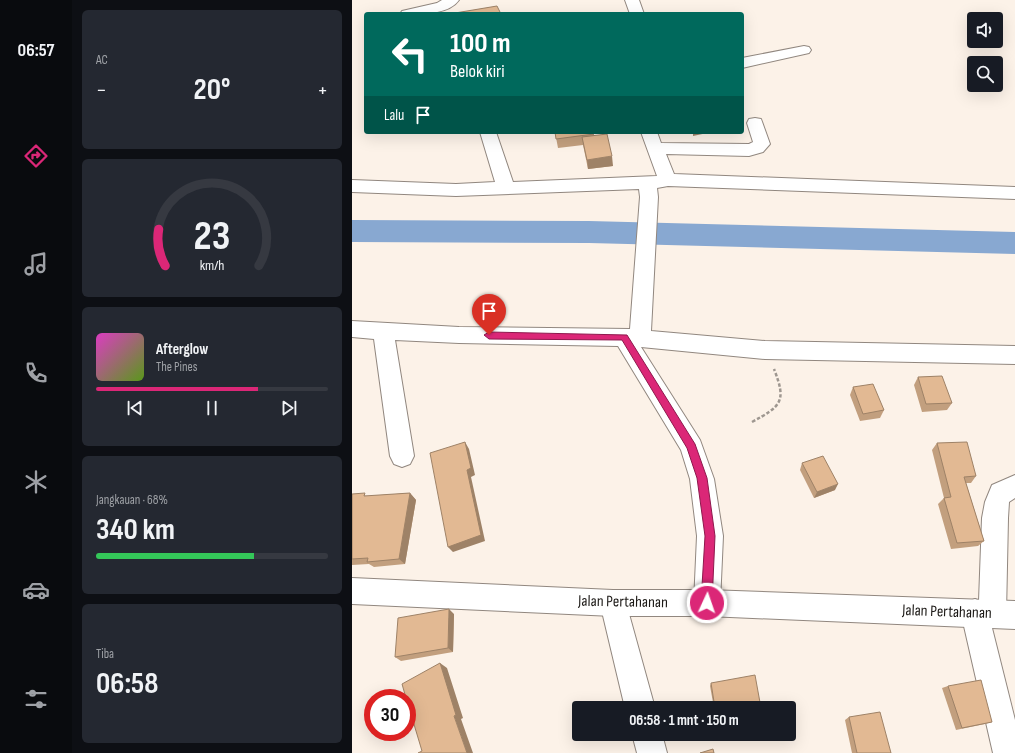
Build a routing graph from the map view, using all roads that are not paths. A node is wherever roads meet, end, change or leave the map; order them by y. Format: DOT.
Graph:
graph roads {
  1 [pos="452,0"];
  2 [pos="632,0"];
  3 [pos="416,12"];
  4 [pos="635,12"];
  5 [pos="804,50"];
  6 [pos="744,63"];
  7 [pos="755,123"];
  8 [pos="489,134"];
  9 [pos="650,134"];
  10 [pos="656,148"];
  11 [pos="665,180"];
  12 [pos="352,186"];
  13 [pos="506,188"];
  14 [pos="648,189"];
  15 [pos="1015,193"];
  16 [pos="352,329"];
  17 [pos="383,331"];
  18 [pos="632,337"];
  19 [pos="1015,355"];
  20 [pos="402,456"];
  21 [pos="1015,486"];
  22 [pos="352,591"];
  23 [pos="613,603"];
  24 [pos="707,603"];
  25 [pos="994,614"];
  26 [pos="638,701"];
  27 [pos="649,741"];
  28 [pos="652,753"];
  29 [pos="1008,753"];
  1 -- 3 [label="main road"];
  2 -- 4 [label="main road"];
  5 -- 6 [label="main road"];
  7 -- 10 [label="main road"];
  8 -- 13 [label="main road"];
  9 -- 10 [label="main road"];
  10 -- 11 [label="main road"];
  11 -- 14 [label="main road"];
  11 -- 15 [label="main road"];
  12 -- 13 [label="main road"];
  13 -- 14 [label="main road"];
  14 -- 18 [label="main road"];
  16 -- 17 [label="main road"];
  17 -- 18 [label="main road"];
  17 -- 20 [label="main road"];
  18 -- 19 [label="main road"];
  18 -- 24 [label="main road"];
  21 -- 25 [label="main road"];
  22 -- 23 [label="main road, Jalan Pertahanan"];
  23 -- 24 [label="main road, Jalan Pertahanan"];
  23 -- 26 [label="main road"];
  24 -- 25 [label="main road, Jalan Pertahanan"];
  25 -- 29 [label="main road"];
  27 -- 28 [label="main road"];
}
